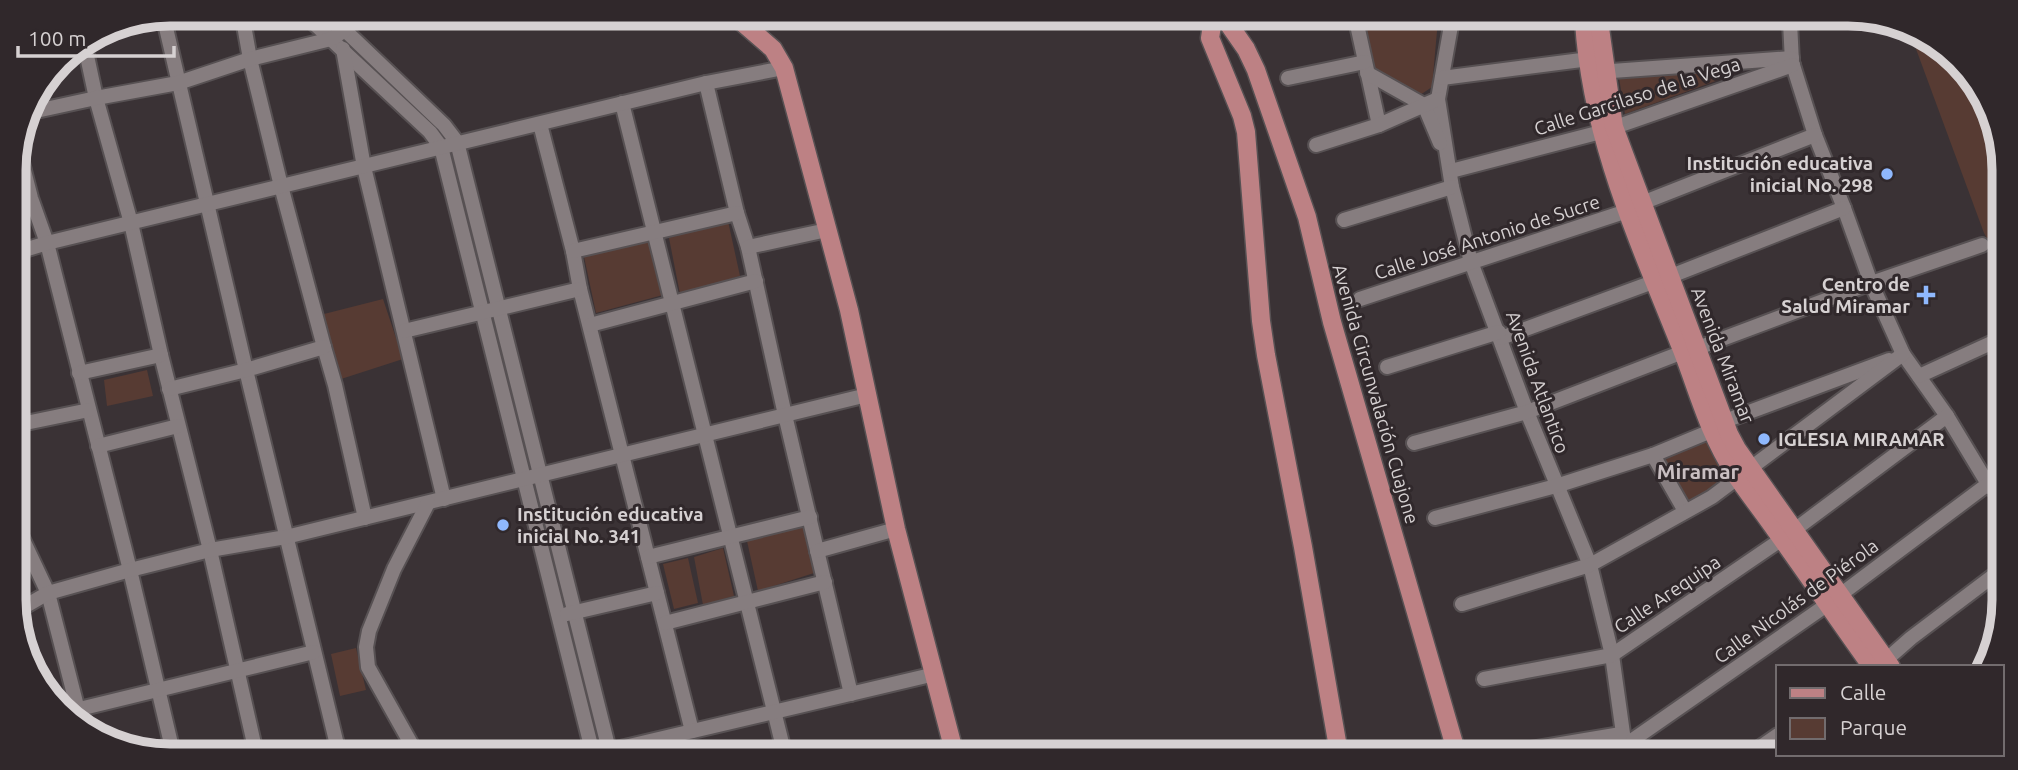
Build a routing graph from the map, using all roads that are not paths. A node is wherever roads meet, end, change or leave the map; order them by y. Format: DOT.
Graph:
graph roads {
  1 [pos="1224,26"];
  2 [pos="1231,26"];
  3 [pos="1357,26"];
  4 [pos="1451,26"];
  5 [pos="1585,26"];
  6 [pos="1599,26"];
  7 [pos="1790,26"];
  8 [pos="166,27"];
  9 [pos="244,27"];
  10 [pos="318,27"];
  11 [pos="342,27"];
  12 [pos="353,27"];
  13 [pos="747,27"];
  14 [pos="349,33"];
  15 [pos="331,39"];
  16 [pos="342,50"];
  17 [pos="86,53"];
  18 [pos="250,59"];
  19 [pos="1793,62"];
  20 [pos="1596,65"];
  21 [pos="1366,67"];
  22 [pos="785,68"];
  23 [pos="1288,78"];
  24 [pos="1442,78"];
  25 [pos="178,83"];
  26 [pos="706,83"];
  27 [pos="96,98"];
  28 [pos="1438,99"];
  29 [pos="622,103"];
  30 [pos="1424,105"];
  31 [pos="39,110"];
  32 [pos="540,124"];
  33 [pos="1379,125"];
  34 [pos="1608,130"];
  35 [pos="1815,135"];
  36 [pos="457,142"];
  37 [pos="1316,145"];
  38 [pos="441,147"];
  39 [pos="364,167"];
  40 [pos="1450,168"];
  41 [pos="27,182"];
  42 [pos="281,186"];
  43 [pos="1452,187"];
  44 [pos="206,204"];
  45 [pos="1634,207"];
  46 [pos="1844,208"];
  47 [pos="737,213"];
  48 [pos="1344,220"];
  49 [pos="131,223"];
  50 [pos="827,230"];
  51 [pos="654,232"];
  52 [pos="47,243"];
  53 [pos="1982,245"];
  54 [pos="748,247"];
  55 [pos="27,249"];
  56 [pos="573,251"];
  57 [pos="1472,262"];
  58 [pos="1671,276"];
  59 [pos="756,281"];
  60 [pos="1653,282"];
  61 [pos="1871,283"];
  62 [pos="580,289"];
  63 [pos="1360,299"];
  64 [pos="672,304"];
  65 [pos="499,308"];
  66 [pos="483,312"];
  67 [pos="590,325"];
  68 [pos="404,331"];
  69 [pos="1500,335"];
  70 [pos="1992,344"];
  71 [pos="324,347"];
  72 [pos="1690,350"];
  73 [pos="160,355"];
  74 [pos="1903,355"];
  75 [pos="1387,367"];
  76 [pos="246,370"];
  77 [pos="79,373"];
  78 [pos="1919,376"];
  79 [pos="169,389"];
  80 [pos="867,395"];
  81 [pos="89,410"];
  82 [pos="1527,412"];
  83 [pos="785,415"];
  84 [pos="1947,416"];
  85 [pos="26,423"];
  86 [pos="178,426"];
  87 [pos="1718,426"];
  88 [pos="704,435"];
  89 [pos="1414,443"];
  90 [pos="98,446"];
  91 [pos="622,455"];
  92 [pos="1653,455"];
  93 [pos="1744,473"];
  94 [pos="541,475"];
  95 [pos="524,479"];
  96 [pos="1556,486"];
  97 [pos="1992,487"];
  98 [pos="1992,490"];
  99 [pos="444,499"];
  100 [pos="428,503"];
  101 [pos="1685,511"];
  102 [pos="810,517"];
  103 [pos="365,518"];
  104 [pos="1435,518"];
  105 [pos="896,530"];
  106 [pos="1787,535"];
  107 [pos="286,537"];
  108 [pos="730,537"];
  109 [pos="26,547"];
  110 [pos="210,550"];
  111 [pos="817,551"];
  112 [pos="648,557"];
  113 [pos="1590,565"];
  114 [pos="130,570"];
  115 [pos="1992,577"];
  116 [pos="825,582"];
  117 [pos="48,593"];
  118 [pos="657,593"];
  119 [pos="1834,599"];
  120 [pos="746,602"];
  121 [pos="1462,604"];
  122 [pos="27,605"];
  123 [pos="575,612"];
  124 [pos="559,616"];
  125 [pos="665,623"];
  126 [pos="314,652"];
  127 [pos="1612,655"];
  128 [pos="1883,664"];
  129 [pos="236,671"];
  130 [pos="934,674"];
  131 [pos="1484,679"];
  132 [pos="158,690"];
  133 [pos="851,694"];
  134 [pos="73,706"];
  135 [pos="81,712"];
  136 [pos="774,712"];
  137 [pos="692,731"];
  138 [pos="1337,743"];
  139 [pos="1454,743"];
  140 [pos="1624,743"];
  141 [pos="1627,743"];
  142 [pos="171,744"];
  143 [pos="254,744"];
  144 [pos="337,744"];
  145 [pos="411,744"];
  146 [pos="590,744"];
  147 [pos="609,744"];
  148 [pos="638,744"];
  149 [pos="782,744"];
  150 [pos="948,744"];
  1 -- 138 [label="main road"];
  2 -- 139 [label="main road, Avenida Circunvalación Cuajone"];
  3 -- 21 [label="street"];
  4 -- 24 [label="street, Avenida Atlantico"];
  5 -- 20 [label="main road, Avenida Miramar"];
  6 -- 20 [label="main road, Avenida Miramar"];
  7 -- 19 [label="street"];
  8 -- 25 [label="street"];
  9 -- 18 [label="street"];
  10 -- 15 [label="street"];
  11 -- 14 [label="street"];
  12 -- 14 [label="street"];
  13 -- 22 [label="main road"];
  14 -- 15 [label="street"];
  14 -- 16 [label="street"];
  14 -- 36 [label="street"];
  15 -- 16 [label="street"];
  15 -- 18 [label="street"];
  16 -- 38 [label="street"];
  16 -- 39 [label="street"];
  17 -- 27 [label="street"];
  18 -- 25 [label="street"];
  18 -- 42 [label="street"];
  19 -- 20 [label="street"];
  19 -- 34 [label="street, Calle Garcilaso de la Vega"];
  19 -- 35 [label="street"];
  20 -- 24 [label="street"];
  20 -- 34 [label="main road, Avenida Miramar"];
  21 -- 23 [label="street"];
  21 -- 30 [label="street"];
  21 -- 33 [label="street"];
  22 -- 26 [label="street"];
  22 -- 50 [label="main road"];
  24 -- 28 [label="street, Avenida Atlantico"];
  25 -- 27 [label="street"];
  25 -- 44 [label="street"];
  26 -- 29 [label="street"];
  26 -- 47 [label="street"];
  27 -- 31 [label="street"];
  27 -- 49 [label="street"];
  28 -- 30 [label="street"];
  28 -- 40 [label="street, Avenida Atlantico"];
  29 -- 32 [label="street"];
  29 -- 51 [label="street"];
  30 -- 33 [label="street"];
  30 -- 40 [label="street"];
  32 -- 36 [label="street"];
  32 -- 56 [label="street"];
  33 -- 37 [label="street"];
  34 -- 40 [label="street, Calle Garcilaso de la Vega"];
  34 -- 45 [label="main road, Avenida Miramar"];
  35 -- 45 [label="street, Calle José Antonio de Sucre"];
  35 -- 46 [label="street"];
  36 -- 38 [label="street"];
  36 -- 65 [label="street"];
  38 -- 39 [label="street"];
  38 -- 66 [label="street"];
  39 -- 42 [label="street"];
  39 -- 68 [label="street"];
  40 -- 43 [label="street, Avenida Atlantico"];
  41 -- 52 [label="street"];
  42 -- 44 [label="street"];
  42 -- 71 [label="street"];
  43 -- 48 [label="street"];
  43 -- 57 [label="street, Avenida Atlantico"];
  44 -- 49 [label="street"];
  44 -- 76 [label="street"];
  45 -- 57 [label="street, Calle José Antonio de Sucre"];
  45 -- 58 [label="main road, Avenida Miramar"];
  45 -- 60 [label="main road, Avenida Miramar"];
  46 -- 58 [label="street"];
  46 -- 61 [label="street"];
  47 -- 51 [label="street"];
  47 -- 54 [label="street"];
  49 -- 52 [label="street"];
  49 -- 73 [label="street"];
  50 -- 54 [label="street"];
  50 -- 80 [label="main road"];
  51 -- 56 [label="street"];
  51 -- 64 [label="street"];
  52 -- 55 [label="street"];
  52 -- 77 [label="street"];
  53 -- 61 [label="street"];
  54 -- 59 [label="street"];
  56 -- 62 [label="street"];
  57 -- 63 [label="street, Calle José Antonio de Sucre"];
  57 -- 69 [label="street, Avenida Atlantico"];
  58 -- 72 [label="main road, Avenida Miramar"];
  59 -- 64 [label="street"];
  59 -- 83 [label="street"];
  60 -- 69 [label="street"];
  60 -- 72 [label="main road, Avenida Miramar"];
  61 -- 72 [label="street"];
  61 -- 74 [label="street"];
  62 -- 65 [label="street"];
  62 -- 67 [label="street"];
  64 -- 67 [label="street"];
  64 -- 88 [label="street"];
  65 -- 66 [label="street"];
  65 -- 94 [label="street"];
  66 -- 68 [label="street"];
  66 -- 95 [label="street"];
  67 -- 91 [label="street"];
  68 -- 99 [label="street"];
  69 -- 75 [label="street"];
  69 -- 82 [label="street, Avenida Atlantico"];
  70 -- 78 [label="street"];
  71 -- 76 [label="street"];
  71 -- 103 [label="street"];
  72 -- 82 [label="street"];
  72 -- 87 [label="main road, Avenida Miramar"];
  73 -- 77 [label="street"];
  73 -- 79 [label="street"];
  74 -- 78 [label="street"];
  74 -- 87 [label="street"];
  74 -- 93 [label="street"];
  76 -- 79 [label="street"];
  76 -- 107 [label="street"];
  77 -- 81 [label="street"];
  78 -- 84 [label="street"];
  79 -- 86 [label="street"];
  80 -- 83 [label="street"];
  80 -- 105 [label="main road"];
  81 -- 85 [label="street"];
  81 -- 90 [label="street"];
  82 -- 89 [label="street"];
  82 -- 96 [label="street, Avenida Atlantico"];
  83 -- 88 [label="street"];
  83 -- 102 [label="street"];
  84 -- 97 [label="street"];
  84 -- 106 [label="street, Calle Arequipa"];
  86 -- 90 [label="street"];
  86 -- 110 [label="street"];
  87 -- 92 [label="street"];
  87 -- 93 [label="main road, Avenida Miramar"];
  88 -- 91 [label="street"];
  88 -- 108 [label="street"];
  90 -- 114 [label="street"];
  91 -- 94 [label="street"];
  91 -- 112 [label="street"];
  92 -- 96 [label="street"];
  92 -- 101 [label="street"];
  93 -- 101 [label="street"];
  93 -- 106 [label="main road, Avenida Miramar"];
  94 -- 95 [label="street"];
  94 -- 123 [label="street"];
  95 -- 99 [label="street"];
  95 -- 124 [label="street"];
  96 -- 104 [label="street"];
  96 -- 113 [label="street, Avenida Atlantico"];
  98 -- 119 [label="street, Calle Nicolás de Piérola"];
  99 -- 100 [label="street"];
  100 -- 103 [label="street"];
  100 -- 145 [label="street"];
  101 -- 113 [label="street"];
  102 -- 108 [label="street"];
  102 -- 111 [label="street"];
  103 -- 107 [label="street"];
  105 -- 111 [label="street"];
  105 -- 130 [label="main road"];
  106 -- 119 [label="main road, Avenida Miramar"];
  106 -- 127 [label="street, Calle Arequipa"];
  107 -- 110 [label="street"];
  107 -- 126 [label="street"];
  108 -- 112 [label="street"];
  108 -- 120 [label="street"];
  109 -- 117 [label="street"];
  110 -- 114 [label="street"];
  110 -- 129 [label="street"];
  111 -- 116 [label="street"];
  112 -- 118 [label="street"];
  113 -- 121 [label="street"];
  113 -- 127 [label="street, Avenida Atlantico"];
  114 -- 117 [label="street"];
  114 -- 132 [label="street"];
  115 -- 128 [label="street"];
  116 -- 120 [label="street"];
  116 -- 133 [label="street"];
  117 -- 122 [label="street"];
  117 -- 134 [label="street"];
  118 -- 123 [label="street"];
  118 -- 125 [label="street"];
  119 -- 128 [label="main road, Avenida Miramar"];
  119 -- 141 [label="street, Calle Nicolás de Piérola"];
  120 -- 125 [label="street"];
  120 -- 136 [label="street"];
  123 -- 124 [label="street"];
  123 -- 147 [label="street"];
  124 -- 146 [label="street"];
  125 -- 137 [label="street"];
  126 -- 129 [label="street"];
  126 -- 144 [label="street"];
  127 -- 131 [label="street, Calle Arequipa"];
  127 -- 140 [label="street, Avenida Atlantico"];
  129 -- 132 [label="street"];
  129 -- 143 [label="street"];
  130 -- 133 [label="street"];
  130 -- 150 [label="main road"];
  132 -- 135 [label="street"];
  132 -- 142 [label="street"];
  133 -- 136 [label="street"];
  136 -- 137 [label="street"];
  136 -- 149 [label="street"];
  137 -- 148 [label="street"];
}
